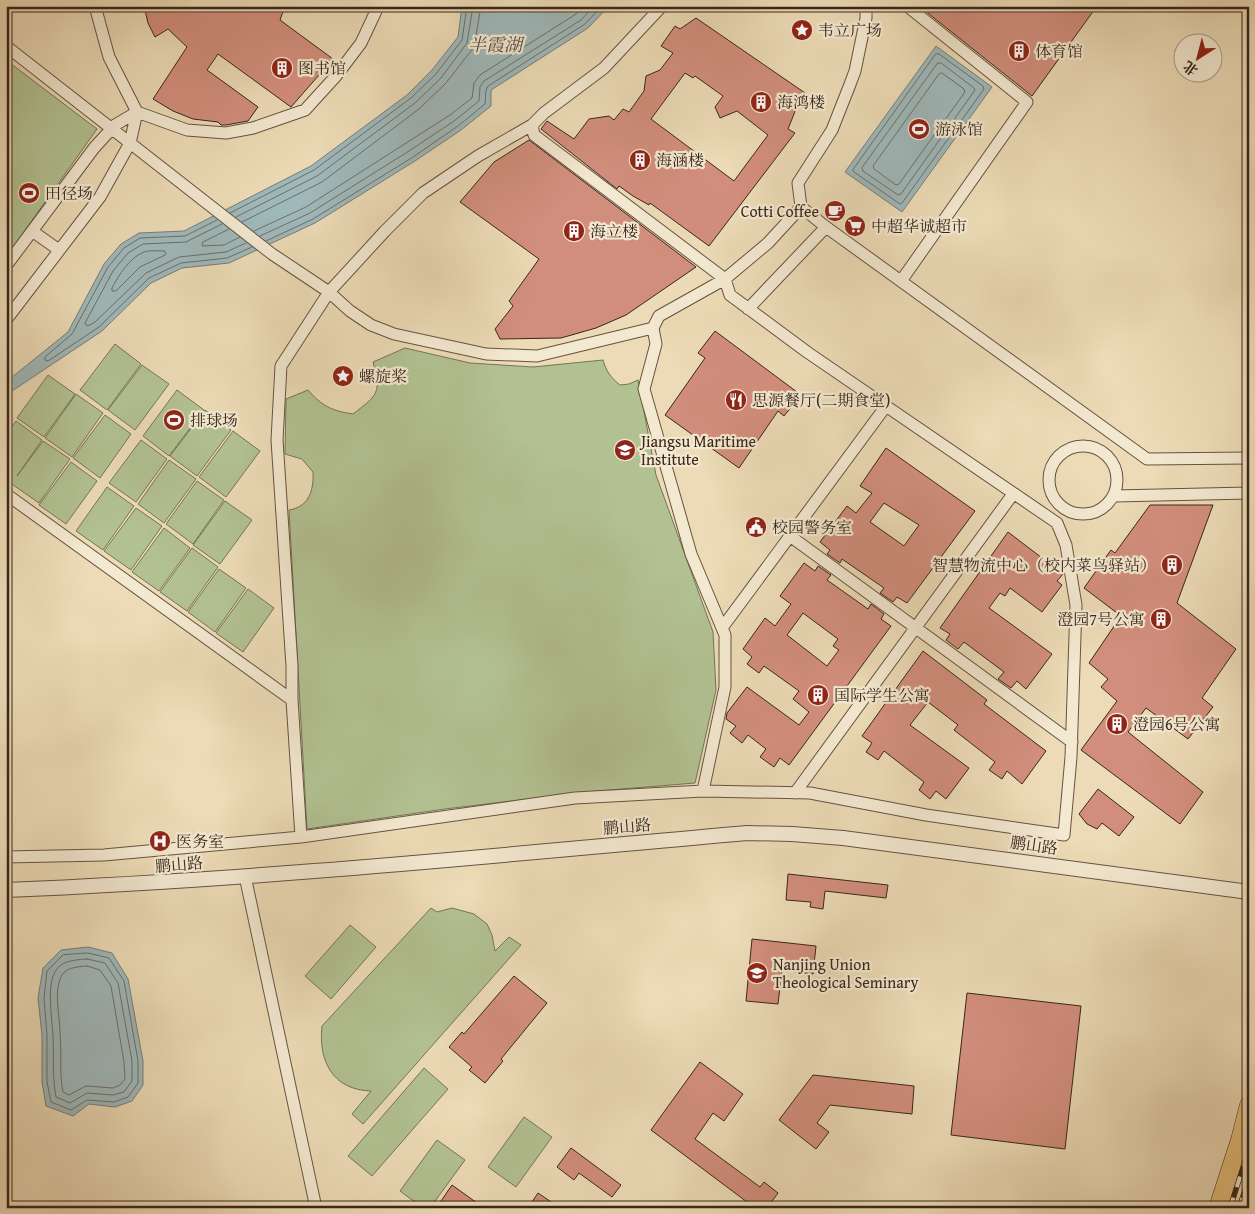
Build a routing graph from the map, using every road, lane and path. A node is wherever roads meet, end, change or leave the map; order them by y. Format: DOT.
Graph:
graph roads {
  1 [pos="95,6"];
  2 [pos="375,6"];
  3 [pos="662,6"];
  4 [pos="866,6"];
  5 [pos="907,6"];
  6 [pos="6,46"];
  7 [pos="137,112"];
  8 [pos="532,125"];
  9 [pos="112,128"];
  10 [pos="130,143"];
  11 [pos="801,207"];
  12 [pos="826,227"];
  13 [pos="32,231"];
  14 [pos="59,250"];
  15 [pos="6,266"];
  16 [pos="725,279"];
  17 [pos="901,281"];
  18 [pos="329,292"];
  19 [pos="748,309"];
  20 [pos="6,320"];
  21 [pos="653,328"];
  22 [pos="886,406"];
  23 [pos="1116,436"];
  24 [pos="1104,453"];
  25 [pos="1249,458"];
  26 [pos="1249,493"];
  27 [pos="6,494"];
  28 [pos="1013,494"];
  29 [pos="1114,496"];
  30 [pos="1067,511"];
  31 [pos="1057,523"];
  32 [pos="790,536"];
  33 [pos="722,628"];
  34 [pos="916,628"];
  35 [pos="292,700"];
  36 [pos="1072,742"];
  37 [pos="703,791"];
  38 [pos="795,793"];
  39 [pos="301,838"];
  40 [pos="6,857"];
  41 [pos="245,876"];
  42 [pos="6,890"];
  43 [pos="1249,892"];
  44 [pos="1249,1105"];
  45 [pos="316,1208"];
  46 [pos="1218,1208"];
  1 -- 7 [label="street"];
  2 -- 7 [label="street"];
  3 -- 8 [label="street"];
  4 -- 11 [label="street"];
  5 -- 17 [label="street"];
  6 -- 9 [label="street"];
  7 -- 9 [label="street"];
  7 -- 10 [label="street"];
  8 -- 16 [label="street"];
  8 -- 18 [label="street"];
  9 -- 10 [label="street"];
  9 -- 13 [label="street"];
  10 -- 14 [label="street"];
  10 -- 18 [label="street"];
  11 -- 12 [label="street"];
  11 -- 16 [label="street"];
  12 -- 17 [label="street"];
  12 -- 19 [label="street"];
  13 -- 14 [label="street"];
  13 -- 15 [label="street"];
  14 -- 20 [label="street"];
  16 -- 19 [label="street"];
  16 -- 21 [label="street"];
  17 -- 23 [label="street"];
  18 -- 21 [label="street"];
  18 -- 35 [label="street"];
  19 -- 22 [label="street"];
  21 -- 33 [label="street"];
  22 -- 28 [label="street"];
  22 -- 32 [label="street"];
  23 -- 24 [label="street"];
  23 -- 25 [label="street"];
  24 -- 29 [label="street"];
  24 -- 30 [label="street"];
  26 -- 29 [label="street"];
  27 -- 35 [label="street"];
  28 -- 31 [label="street"];
  28 -- 34 [label="street"];
  29 -- 30 [label="street"];
  30 -- 31 [label="street"];
  31 -- 36 [label="street"];
  32 -- 33 [label="street"];
  32 -- 34 [label="street"];
  33 -- 37 [label="street"];
  34 -- 36 [label="street"];
  34 -- 38 [label="street"];
  35 -- 39 [label="street"];
  36 -- 38 [label="street"];
  37 -- 38 [label="street"];
  37 -- 39 [label="street"];
  39 -- 40 [label="street"];
  41 -- 42 [label="street, 鹏山路"];
  41 -- 43 [label="street, 鹏山路"];
  41 -- 45 [label="street"];
  44 -- 46 [label="main road"];
}
